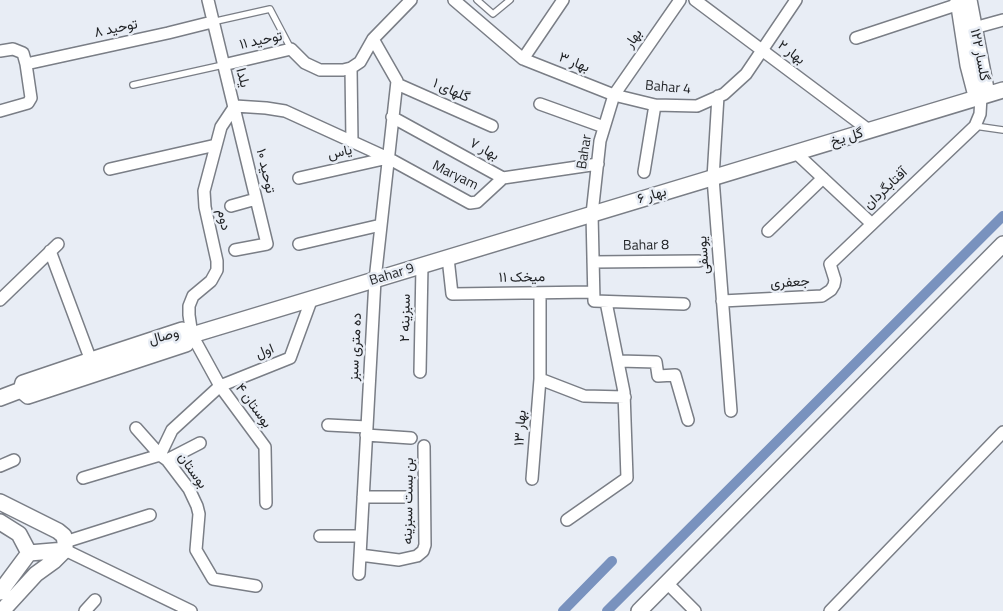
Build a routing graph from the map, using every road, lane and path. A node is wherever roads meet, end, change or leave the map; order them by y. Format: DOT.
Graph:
graph roads {
  1 [pos="208,0"];
  2 [pos="411,0"];
  3 [pos="454,0"];
  4 [pos="478,0"];
  5 [pos="510,0"];
  6 [pos="563,0"];
  7 [pos="680,0"];
  8 [pos="694,0"];
  9 [pos="796,0"];
  10 [pos="963,1"];
  11 [pos="1003,20"];
  12 [pos="212,22"];
  13 [pos="974,28"];
  14 [pos="856,38"];
  15 [pos="373,39"];
  16 [pos="291,49"];
  17 [pos="763,50"];
  18 [pos="0,51"];
  19 [pos="523,59"];
  20 [pos="26,64"];
  21 [pos="223,65"];
  22 [pos="351,68"];
  23 [pos="397,84"];
  24 [pos="133,85"];
  25 [pos="1003,90"];
  26 [pos="614,95"];
  27 [pos="718,96"];
  28 [pos="981,97"];
  29 [pos="540,104"];
  30 [pos="655,105"];
  31 [pos="234,106"];
  32 [pos="0,111"];
  33 [pos="392,117"];
  34 [pos="492,126"];
  35 [pos="975,126"];
  36 [pos="604,127"];
  37 [pos="1003,130"];
  38 [pos="870,131"];
  39 [pos="352,142"];
  40 [pos="216,145"];
  41 [pos="796,153"];
  42 [pos="388,158"];
  43 [pos="598,164"];
  44 [pos="110,169"];
  45 [pos="644,172"];
  46 [pos="299,178"];
  47 [pos="504,178"];
  48 [pos="713,178"];
  49 [pos="823,178"];
  50 [pos="256,199"];
  51 [pos="231,206"];
  52 [pos="592,214"];
  53 [pos="872,224"];
  54 [pos="381,225"];
  55 [pos="768,231"];
  56 [pos="299,244"];
  57 [pos="1003,244"];
  58 [pos="235,250"];
  59 [pos="448,258"];
  60 [pos="699,260"];
  61 [pos="593,262"];
  62 [pos="422,265"];
  63 [pos="375,280"];
  64 [pos="540,293"];
  65 [pos="594,297"];
  66 [pos="312,298"];
  67 [pos="0,300"];
  68 [pos="722,301"];
  69 [pos="606,302"];
  70 [pos="684,304"];
  71 [pos="192,335"];
  72 [pos="91,360"];
  73 [pos="618,361"];
  74 [pos="420,372"];
  75 [pos="96,374"];
  76 [pos="540,379"];
  77 [pos="220,386"];
  78 [pos="21,390"];
  79 [pos="625,397"];
  80 [pos="0,398"];
  81 [pos="731,411"];
  82 [pos="688,420"];
  83 [pos="328,425"];
  84 [pos="136,428"];
  85 [pos="366,431"];
  86 [pos="1003,432"];
  87 [pos="411,438"];
  88 [pos="200,443"];
  89 [pos="424,446"];
  90 [pos="164,457"];
  91 [pos="14,460"];
  92 [pos="0,466"];
  93 [pos="83,478"];
  94 [pos="532,479"];
  95 [pos="363,497"];
  96 [pos="407,497"];
  97 [pos="0,502"];
  98 [pos="266,503"];
  99 [pos="150,515"];
  100 [pos="567,520"];
  101 [pos="0,522"];
  102 [pos="320,536"];
  103 [pos="361,536"];
  104 [pos="65,546"];
  105 [pos="29,553"];
  106 [pos="360,556"];
  107 [pos="359,574"];
  108 [pos="667,583"];
  109 [pos="256,586"];
  110 [pos="0,592"];
  111 [pos="95,600"];
  112 [pos="2,611"];
  113 [pos="85,611"];
  114 [pos="190,611"];
  115 [pos="639,611"];
  116 [pos="695,611"];
  117 [pos="830,611"];
  1 -- 12 [label="street, یلدا"];
  2 -- 15 [label="street"];
  3 -- 19 [label="street, بهار ۳"];
  4 -- 5 [label="lane"];
  6 -- 19 [label="street"];
  7 -- 26 [label="street, بهار"];
  8 -- 17 [label="street, بهار ۲"];
  9 -- 17 [label="street, Bahar 4"];
  10 -- 13 [label="main road, گلسار ۱۲۲"];
  10 -- 14 [label="street"];
  10 -- 28 [label="main road, گلسار ۱۲۲"];
  11 -- 13 [label="street"];
  12 -- 16 [label="lane"];
  12 -- 20 [label="street, توحید ۸"];
  12 -- 21 [label="street, یلدا"];
  13 -- 28 [label="main road, گلسار ۱۲۲"];
  15 -- 22 [label="street"];
  15 -- 23 [label="street"];
  16 -- 21 [label="street, توحید ۱۱"];
  16 -- 22 [label="street, توحید ۱۱"];
  17 -- 27 [label="street, Bahar 4"];
  17 -- 38 [label="street, بهار ۲"];
  18 -- 20 [label="street"];
  19 -- 26 [label="street, بهار ۳"];
  20 -- 32 [label="street"];
  21 -- 24 [label="lane"];
  21 -- 31 [label="street, یلدا"];
  22 -- 39 [label="street"];
  23 -- 33 [label="street, ده متری سبز"];
  23 -- 34 [label="street, گلهای ۱"];
  25 -- 28 [label="main road, گل یخ"];
  26 -- 30 [label="street, Bahar 4"];
  26 -- 36 [label="street, Bahar"];
  27 -- 30 [label="street, Bahar 4"];
  27 -- 48 [label="street, یوسفی"];
  28 -- 35 [label="street"];
  28 -- 38 [label="main road, گل یخ"];
  29 -- 36 [label="street"];
  30 -- 45 [label="street"];
  31 -- 39 [label="street"];
  31 -- 40 [label="street, دوم"];
  31 -- 50 [label="street, توحید ۱۰"];
  33 -- 42 [label="street, ده متری سبز"];
  33 -- 47 [label="street, بهار ۷"];
  35 -- 37 [label="lane"];
  35 -- 53 [label="street, آفتابگردان"];
  36 -- 43 [label="street, Bahar"];
  38 -- 41 [label="main road, گل یخ"];
  39 -- 42 [label="street"];
  40 -- 44 [label="street"];
  40 -- 71 [label="street, دوم"];
  41 -- 48 [label="main road, گل یخ"];
  41 -- 49 [label="street, آفتابگردان"];
  42 -- 46 [label="street, یاس"];
  42 -- 47 [label="street, Maryam"];
  42 -- 54 [label="street, ده متری سبز"];
  43 -- 47 [label="street, بهار ۷"];
  43 -- 52 [label="street, Bahar"];
  48 -- 52 [label="main road, بهار ۶"];
  48 -- 68 [label="street, یوسفی"];
  49 -- 53 [label="street, آفتابگردان"];
  49 -- 55 [label="street"];
  50 -- 51 [label="street"];
  50 -- 58 [label="street, توحید ۱۰"];
  52 -- 59 [label="main road, Bahar 9"];
  52 -- 61 [label="street, Bahar"];
  53 -- 68 [label="street, جعفری"];
  54 -- 56 [label="street"];
  54 -- 63 [label="street, ده متری سبز"];
  57 -- 108 [label="main road"];
  59 -- 62 [label="main road, Bahar 9"];
  59 -- 64 [label="street, میخک ۱۱"];
  60 -- 61 [label="street, Bahar 8"];
  61 -- 65 [label="street, Bahar"];
  62 -- 63 [label="main road, Bahar 9"];
  62 -- 74 [label="street, سبزینه ۲"];
  63 -- 66 [label="main road, Bahar 9"];
  63 -- 85 [label="street, ده متری سبز"];
  64 -- 65 [label="street, میخک ۱۱"];
  64 -- 76 [label="street, بهار ۱۳"];
  65 -- 69 [label="street, میخک ۱۱"];
  66 -- 71 [label="main road, Bahar 9"];
  66 -- 77 [label="street, اول"];
  67 -- 72 [label="street"];
  68 -- 81 [label="street, یوسفی"];
  69 -- 70 [label="street, میخک ۱۱"];
  69 -- 73 [label="street"];
  71 -- 72 [label="main road, وصال"];
  71 -- 75 [label="main road, وصال"];
  71 -- 77 [label="street"];
  72 -- 75 [label="street"];
  72 -- 78 [label="main road, وصال"];
  73 -- 79 [label="street"];
  73 -- 82 [label="street"];
  75 -- 78 [label="main road, وصال"];
  76 -- 79 [label="street"];
  76 -- 94 [label="street, بهار ۱۳"];
  77 -- 90 [label="street, بوستان"];
  77 -- 98 [label="street, بوستان ۴"];
  78 -- 80 [label="main road, وصال"];
  79 -- 100 [label="street"];
  83 -- 85 [label="street"];
  84 -- 90 [label="street"];
  85 -- 87 [label="street"];
  85 -- 95 [label="street, ده متری سبز"];
  86 -- 117 [label="street"];
  88 -- 90 [label="street"];
  89 -- 106 [label="street, بن بست سبزینه"];
  90 -- 93 [label="street"];
  90 -- 109 [label="street, بوستان"];
  91 -- 92 [label="street"];
  95 -- 96 [label="street"];
  95 -- 103 [label="street, ده متری سبز"];
  97 -- 104 [label="main road"];
  99 -- 104 [label="street"];
  101 -- 105 [label="main road"];
  102 -- 103 [label="street"];
  103 -- 106 [label="street, ده متری سبز"];
  104 -- 105 [label="main road"];
  104 -- 112 [label="main road"];
  104 -- 114 [label="street"];
  105 -- 110 [label="main road"];
  106 -- 107 [label="street, ده متری سبز"];
  108 -- 115 [label="main road"];
  108 -- 116 [label="street"];
  111 -- 113 [label="street"];
}
